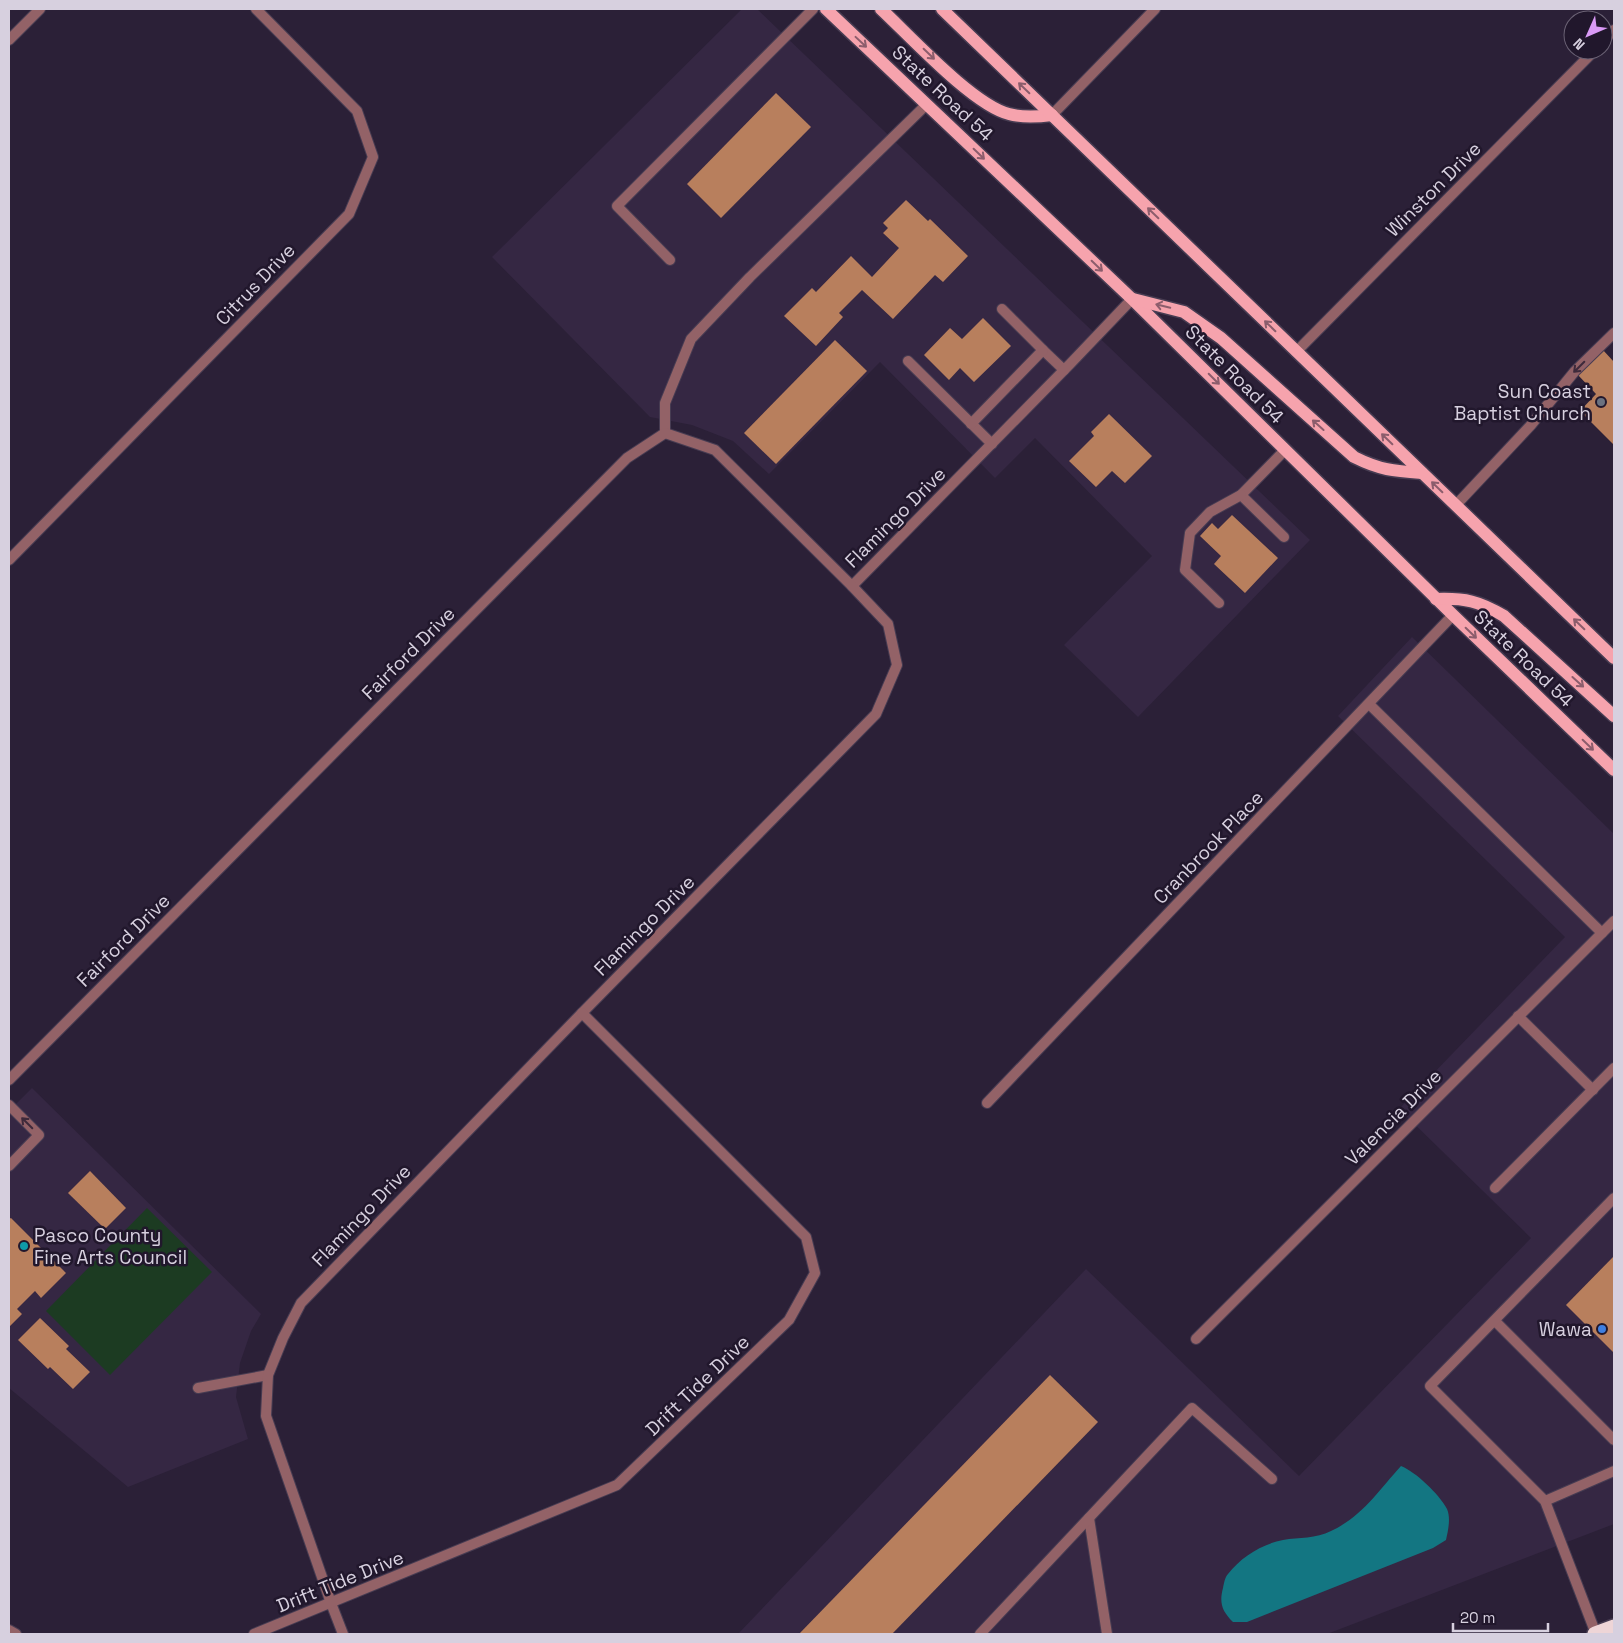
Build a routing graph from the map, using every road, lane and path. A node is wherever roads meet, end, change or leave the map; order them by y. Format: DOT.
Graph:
graph roads {
  1 [pos="40,9"];
  2 [pos="256,9"];
  3 [pos="813,9"];
  4 [pos="826,9"];
  5 [pos="881,9"];
  6 [pos="942,9"];
  7 [pos="1155,9"];
  8 [pos="9,40"];
  9 [pos="1584,60"];
  10 [pos="927,104"];
  11 [pos="1052,115"];
  12 [pos="670,260"];
  13 [pos="1132,298"];
  14 [pos="1002,309"];
  15 [pos="1614,333"];
  16 [pos="1043,350"];
  17 [pos="1296,352"];
  18 [pos="908,361"];
  19 [pos="1064,370"];
  20 [pos="972,424"];
  21 [pos="665,433"];
  22 [pos="992,444"];
  23 [pos="1285,450"];
  24 [pos="1422,473"];
  25 [pos="1241,495"];
  26 [pos="1456,505"];
  27 [pos="1284,537"];
  28 [pos="9,560"];
  29 [pos="852,586"];
  30 [pos="1436,598"];
  31 [pos="1220,603"];
  32 [pos="1453,615"];
  33 [pos="1614,658"];
  34 [pos="1369,704"];
  35 [pos="1614,716"];
  36 [pos="1614,770"];
  37 [pos="1614,921"];
  38 [pos="1602,933"];
  39 [pos="582,1013"];
  40 [pos="1518,1016"];
  41 [pos="1614,1068"];
  42 [pos="9,1080"];
  43 [pos="1593,1090"];
  44 [pos="987,1104"];
  45 [pos="9,1105"];
  46 [pos="9,1166"];
  47 [pos="1496,1188"];
  48 [pos="1614,1198"];
  49 [pos="1495,1321"];
  50 [pos="1196,1338"];
  51 [pos="268,1376"];
  52 [pos="198,1388"];
  53 [pos="1614,1440"];
  54 [pos="1614,1472"];
  55 [pos="1272,1479"];
  56 [pos="1545,1501"];
  57 [pos="1089,1518"];
  58 [pos="331,1603"];
  59 [pos="1614,1627"];
  60 [pos="9,1630"];
  61 [pos="16,1634"];
  62 [pos="254,1634"];
  63 [pos="344,1634"];
  64 [pos="980,1634"];
  65 [pos="1107,1634"];
  66 [pos="1596,1634"];
  1 -- 8 [label="street"];
  2 -- 28 [label="street, Citrus Drive"];
  3 -- 12 [label="street"];
  4 -- 10 [label="main road, State Road 54, one-way"];
  5 -- 11 [label="main road, one-way"];
  11 -- 6 [label="main road, one-way"];
  7 -- 11 [label="street"];
  9 -- 17 [label="street, Winston Drive"];
  10 -- 13 [label="main road, State Road 54, one-way"];
  10 -- 21 [label="street"];
  17 -- 11 [label="main road, one-way"];
  13 -- 19 [label="street, Flamingo Drive"];
  13 -- 23 [label="main road, State Road 54, one-way"];
  24 -- 13 [label="main road, one-way"];
  14 -- 16 [label="street"];
  15 -- 26 [label="street, one-way"];
  16 -- 19 [label="street"];
  16 -- 20 [label="street"];
  24 -- 17 [label="main road, one-way"];
  18 -- 20 [label="street"];
  19 -- 22 [label="street, Flamingo Drive"];
  20 -- 22 [label="street"];
  21 -- 29 [label="street"];
  21 -- 42 [label="street, Fairford Drive"];
  22 -- 29 [label="street, Flamingo Drive"];
  23 -- 25 [label="street"];
  23 -- 30 [label="main road, State Road 54"];
  26 -- 24 [label="main road, one-way"];
  25 -- 27 [label="street"];
  25 -- 31 [label="street"];
  33 -- 26 [label="main road, one-way"];
  29 -- 39 [label="street, Flamingo Drive"];
  30 -- 32 [label="main road, State Road 54"];
  30 -- 35 [label="main road, one-way"];
  32 -- 34 [label="street, Cranbrook Place"];
  32 -- 36 [label="main road, State Road 54, one-way"];
  34 -- 38 [label="street"];
  34 -- 44 [label="street, Cranbrook Place"];
  37 -- 38 [label="street, Valencia Drive"];
  38 -- 40 [label="street, Valencia Drive"];
  39 -- 51 [label="street, Flamingo Drive"];
  39 -- 58 [label="street, Drift Tide Drive"];
  40 -- 43 [label="street"];
  40 -- 50 [label="street, Valencia Drive"];
  41 -- 43 [label="street"];
  43 -- 47 [label="street"];
  46 -- 45 [label="street, one-way"];
  48 -- 49 [label="street"];
  49 -- 53 [label="street"];
  49 -- 56 [label="street"];
  51 -- 52 [label="street"];
  51 -- 58 [label="street, Flamingo Drive"];
  54 -- 56 [label="street"];
  55 -- 57 [label="street"];
  56 -- 66 [label="street"];
  57 -- 64 [label="street"];
  57 -- 65 [label="street"];
  58 -- 62 [label="street, Drift Tide Drive"];
  58 -- 63 [label="street, Flamingo Drive"];
  59 -- 66 [label="highway"];
  60 -- 61 [label="street"];
}
